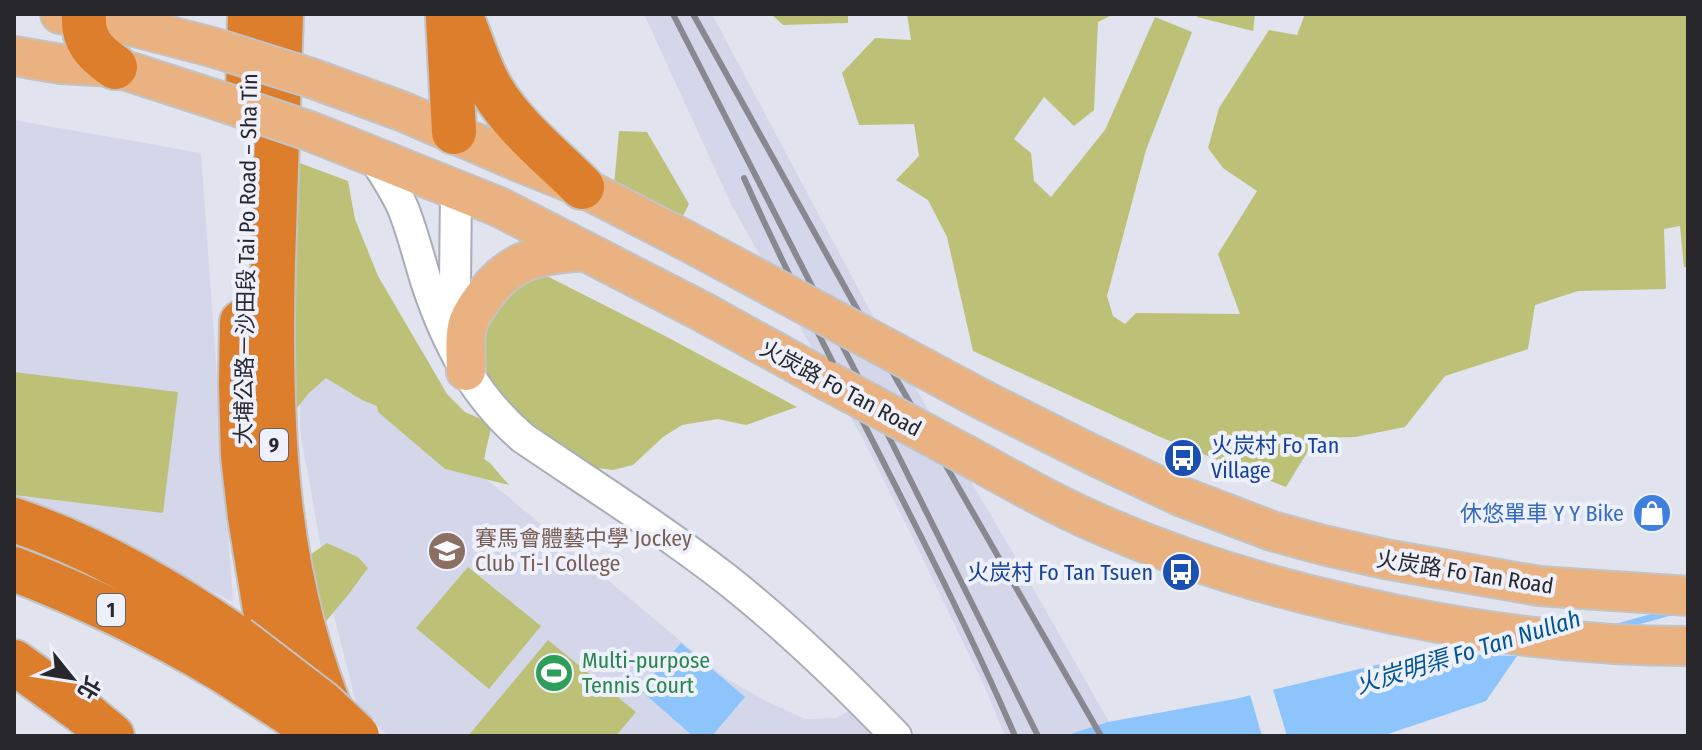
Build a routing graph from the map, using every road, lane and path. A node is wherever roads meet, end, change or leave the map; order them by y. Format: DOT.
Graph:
graph roads {
  1 [pos="250,14"];
  2 [pos="281,14"];
  3 [pos="448,14"];
  4 [pos="460,14"];
  5 [pos="76,15"];
  6 [pos="14,56"];
  7 [pos="115,67"];
  8 [pos="454,132"];
  9 [pos="372,155"];
  10 [pos="582,187"];
  11 [pos="456,191"];
  12 [pos="584,251"];
  13 [pos="459,360"];
  14 [pos="14,520"];
  15 [pos="14,569"];
  16 [pos="1688,596"];
  17 [pos="1688,646"];
  18 [pos="230,654"];
  19 [pos="14,662"];
  20 [pos="14,699"];
  21 [pos="87,736"];
  22 [pos="112,736"];
  23 [pos="302,736"];
  24 [pos="320,736"];
  25 [pos="341,736"];
  26 [pos="357,736"];
  27 [pos="896,736"];
  1 -- 23 [label="highway, 大埔公路－沙田段 Tai Po Road – Sha Tin / 9"];
  2 -- 25 [label="highway, 大埔公路－沙田段 Tai Po Road – Sha Tin / 9"];
  3 -- 8 [label="highway"];
  4 -- 10 [label="highway"];
  5 -- 7 [label="highway"];
  5 -- 8 [label="main road, 火炭路 Fo Tan Road, bridge"];
  6 -- 7 [label="main road, 火炭路 Fo Tan Road"];
  7 -- 9 [label="main road, 火炭路 Fo Tan Road, bridge"];
  8 -- 10 [label="main road, 火炭路 Fo Tan Road"];
  8 -- 11 [label="main road"];
  9 -- 11 [label="main road, 火炭路 Fo Tan Road"];
  9 -- 13 [label="street"];
  10 -- 16 [label="main road, 火炭路 Fo Tan Road, bridge"];
  11 -- 12 [label="main road, 火炭路 Fo Tan Road"];
  11 -- 13 [label="street"];
  12 -- 13 [label="main road"];
  12 -- 17 [label="main road, 火炭路 Fo Tan Road, bridge"];
  13 -- 27 [label="street"];
  14 -- 18 [label="highway"];
  15 -- 18 [label="highway, 1"];
  18 -- 24 [label="highway, 1, bridge"];
  18 -- 26 [label="highway, bridge"];
  19 -- 22 [label="highway"];
  20 -- 21 [label="highway"];
}
